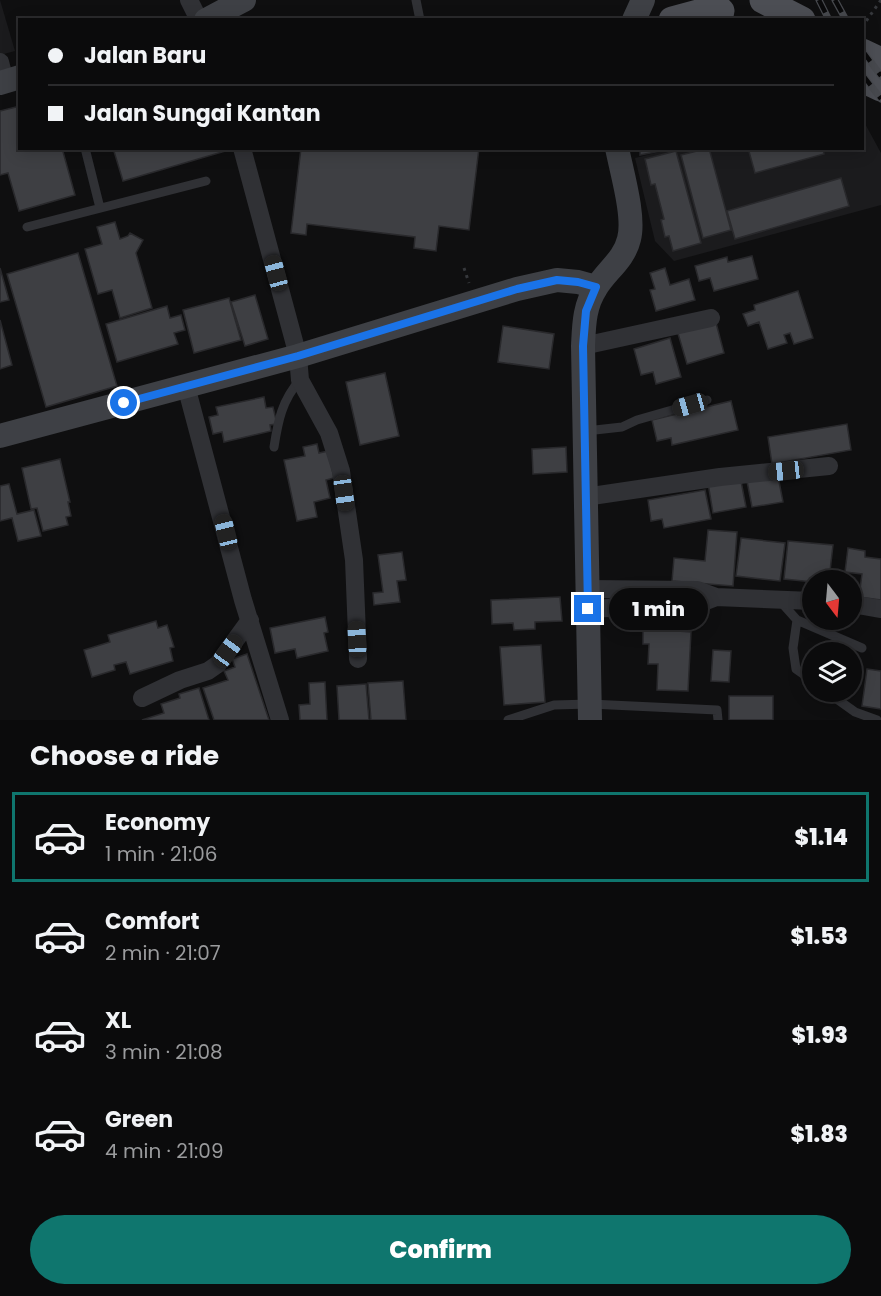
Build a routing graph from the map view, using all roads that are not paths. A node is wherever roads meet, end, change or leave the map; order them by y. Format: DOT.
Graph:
graph roads {
  1 [pos="189,0"];
  2 [pos="244,0"];
  3 [pos="416,0"];
  4 [pos="643,0"];
  5 [pos="763,0"];
  6 [pos="720,10"];
  7 [pos="198,18"];
  8 [pos="210,18"];
  9 [pos="420,18"];
  10 [pos="635,18"];
  11 [pos="679,18"];
  12 [pos="797,18"];
  13 [pos="864,53"];
  14 [pos="881,61"];
  15 [pos="864,80"];
  16 [pos="881,88"];
  17 [pos="86,150"];
  18 [pos="243,150"];
  19 [pos="617,150"];
  20 [pos="206,181"];
  21 [pos="100,208"];
  22 [pos="27,227"];
  23 [pos="596,287"];
  24 [pos="711,318"];
  25 [pos="583,346"];
  26 [pos="298,356"];
  27 [pos="300,380"];
  28 [pos="186,386"];
  29 [pos="707,399"];
  30 [pos="584,432"];
  31 [pos="0,436"];
  32 [pos="274,447"];
  33 [pos="829,466"];
  34 [pos="585,497"];
  35 [pos="587,599"];
  36 [pos="778,599"];
  37 [pos="802,600"];
  38 [pos="862,606"];
  39 [pos="880,609"];
  40 [pos="250,620"];
  41 [pos="797,620"];
  42 [pos="848,642"];
  43 [pos="358,659"];
  44 [pos="802,673"];
  45 [pos="142,698"];
  46 [pos="841,702"];
  47 [pos="590,712"];
  48 [pos="280,720"];
  49 [pos="508,720"];
  50 [pos="718,720"];
  51 [pos="878,720"];
  1 -- 7 [label="street"];
  2 -- 8 [label="main road"];
  3 -- 9 [label="lane"];
  4 -- 10 [label="main road"];
  5 -- 12 [label="main road"];
  6 -- 11 [label="main road"];
  13 -- 14 [label="main road"];
  15 -- 16 [label="main road"];
  17 -- 21 [label="lane"];
  18 -- 26 [label="street"];
  19 -- 23 [label="main road"];
  20 -- 21 [label="lane"];
  21 -- 22 [label="lane"];
  23 -- 25 [label="main road"];
  23 -- 26 [label="main road"];
  24 -- 25 [label="street"];
  25 -- 30 [label="main road"];
  26 -- 27 [label="street"];
  26 -- 28 [label="main road"];
  27 -- 32 [label="lane"];
  27 -- 43 [label="street"];
  28 -- 31 [label="main road"];
  28 -- 40 [label="street"];
  29 -- 30 [label="lane"];
  30 -- 34 [label="main road"];
  33 -- 34 [label="street"];
  34 -- 35 [label="main road"];
  35 -- 36 [label="street"];
  35 -- 47 [label="main road"];
  36 -- 37 [label="street"];
  36 -- 41 [label="lane"];
  38 -- 39 [label="street"];
  40 -- 45 [label="street"];
  40 -- 48 [label="street"];
  41 -- 42 [label="lane"];
  41 -- 44 [label="lane"];
  46 -- 51 [label="lane"];
  47 -- 49 [label="lane"];
  47 -- 50 [label="lane"];
}
